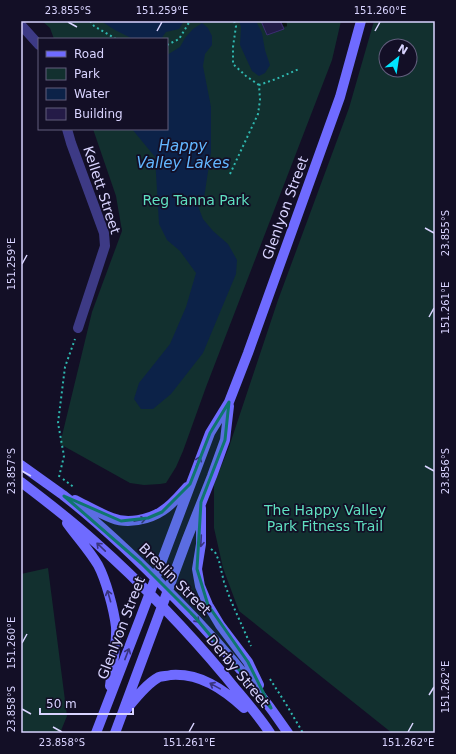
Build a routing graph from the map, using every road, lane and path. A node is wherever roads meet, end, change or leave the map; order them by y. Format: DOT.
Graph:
graph roads {
  1 [pos="90,21"];
  2 [pos="190,21"];
  3 [pos="234,21"];
  4 [pos="361,21"];
  5 [pos="21,25"];
  6 [pos="114,38"];
  7 [pos="38,44"];
  8 [pos="168,44"];
  9 [pos="299,68"];
  10 [pos="259,84"];
  11 [pos="67,130"];
  12 [pos="230,174"];
  13 [pos="78,328"];
  14 [pos="229,402"];
  15 [pos="21,465"];
  16 [pos="21,482"];
  17 [pos="190,484"];
  18 [pos="77,490"];
  19 [pos="64,496"];
  20 [pos="201,502"];
  21 [pos="60,512"];
  22 [pos="209,547"];
  23 [pos="156,578"];
  24 [pos="168,590"];
  25 [pos="150,594"];
  26 [pos="162,606"];
  27 [pos="251,646"];
  28 [pos="267,675"];
  29 [pos="107,704"];
  30 [pos="271,708"];
  31 [pos="122,713"];
  32 [pos="269,730"];
  33 [pos="96,733"];
  34 [pos="115,733"];
  35 [pos="288,733"];
  36 [pos="304,733"];
  1 -- 6 [label="path"];
  2 -- 8 [label="path"];
  3 -- 10 [label="path"];
  4 -- 14 [label="main road, Glenlyon Street"];
  5 -- 7 [label="street"];
  9 -- 10 [label="path"];
  10 -- 12 [label="path"];
  11 -- 13 [label="street, Kellett Street"];
  13 -- 18 [label="path"];
  17 -- 14 [label="main road, Glenlyon Street, one-way"];
  14 -- 20 [label="main road, Glenlyon Street"];
  15 -- 19 [label="main road, Breslin Street"];
  16 -- 21 [label="main road, Breslin Street"];
  19 -- 17 [label="main road, one-way"];
  17 -- 23 [label="main road, Glenlyon Street"];
  19 -- 23 [label="main road, Breslin Street"];
  20 -- 24 [label="main road, Glenlyon Street"];
  20 -- 30 [label="main road, one-way"];
  25 -- 21 [label="main road, Breslin Street, one-way"];
  29 -- 21 [label="main road, one-way"];
  22 -- 27 [label="path"];
  23 -- 24 [label="main road, Breslin Street"];
  23 -- 25 [label="main road, Glenlyon Street"];
  24 -- 26 [label="main road, Glenlyon Street"];
  24 -- 30 [label="main road, Breslin Street, one-way"];
  25 -- 26 [label="main road, Derby Street"];
  29 -- 25 [label="main road, Glenlyon Street, one-way"];
  26 -- 31 [label="main road, Glenlyon Street"];
  26 -- 32 [label="main road, Derby Street"];
  28 -- 36 [label="path"];
  29 -- 33 [label="main road, Glenlyon Street"];
  30 -- 35 [label="main road, Breslin Street"];
  32 -- 31 [label="main road, one-way"];
  31 -- 34 [label="main road, Glenlyon Street"];
}
